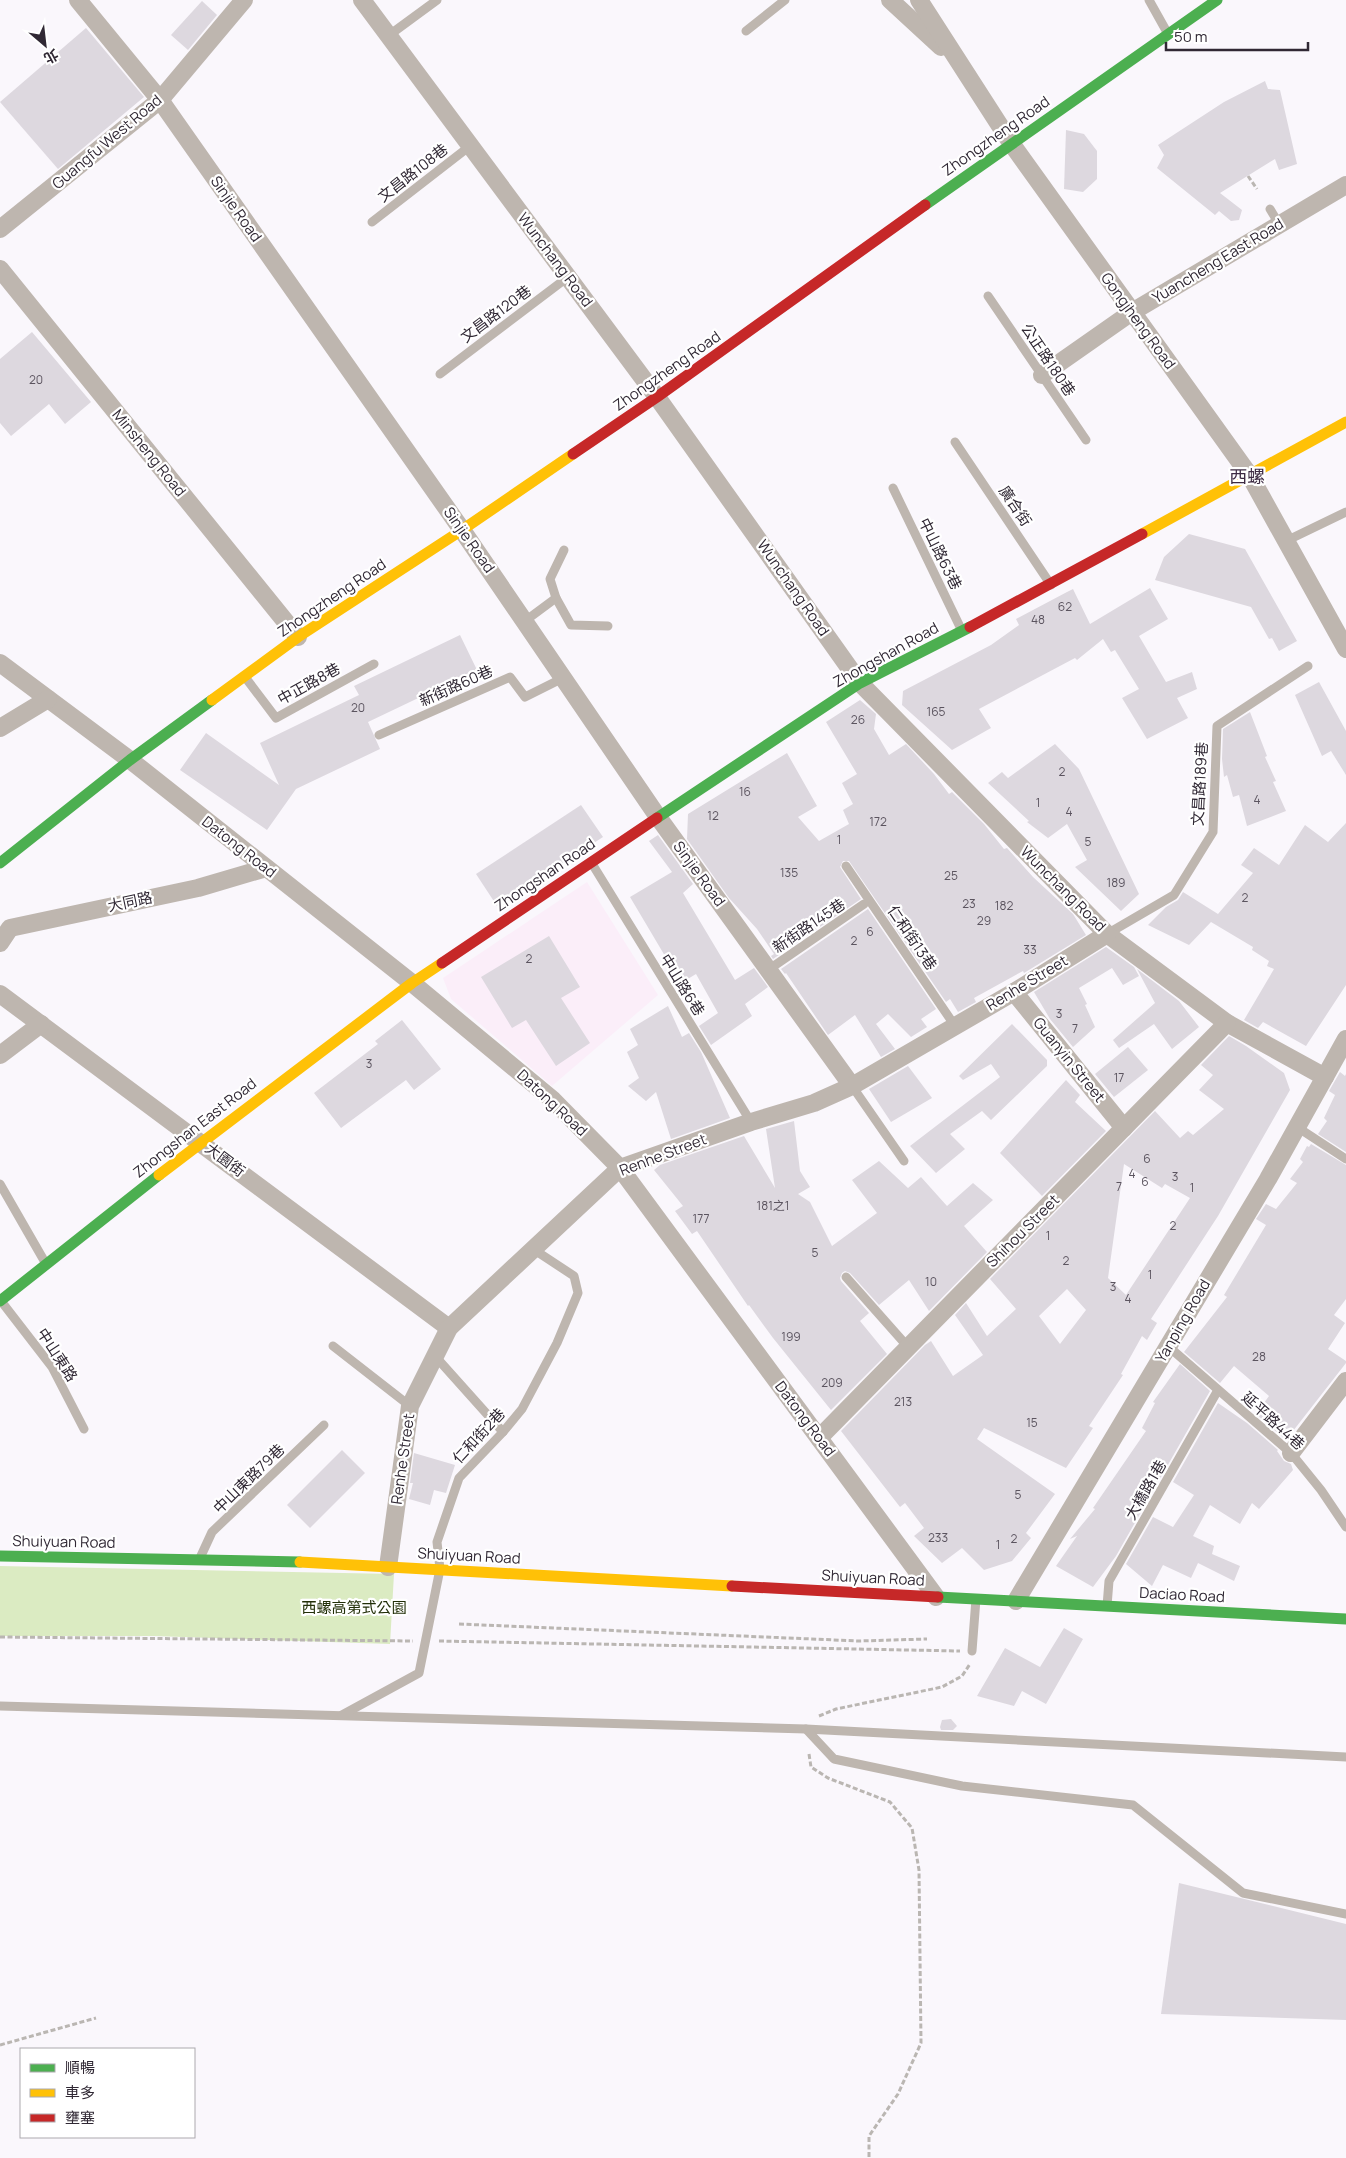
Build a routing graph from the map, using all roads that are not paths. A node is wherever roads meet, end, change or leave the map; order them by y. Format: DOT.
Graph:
graph roads {
  1 [pos="78,0"];
  2 [pos="244,0"];
  3 [pos="362,0"];
  4 [pos="437,0"];
  5 [pos="785,0"];
  6 [pos="890,0"];
  7 [pos="918,0"];
  8 [pos="1149,0"];
  9 [pos="1216,0"];
  10 [pos="746,31"];
  11 [pos="1168,34"];
  12 [pos="388,36"];
  13 [pos="961,65"];
  14 [pos="160,100"];
  15 [pos="1011,143"];
  16 [pos="470,146"];
  17 [pos="1346,185"];
  18 [pos="1270,209"];
  19 [pos="372,222"];
  20 [pos="1279,224"];
  21 [pos="0,229"];
  22 [pos="0,269"];
  23 [pos="568,277"];
  24 [pos="988,296"];
  25 [pos="1132,312"];
  26 [pos="440,374"];
  27 [pos="1042,375"];
  28 [pos="657,397"];
  29 [pos="1346,422"];
  30 [pos="1086,440"];
  31 [pos="955,442"];
  32 [pos="1250,476"];
  33 [pos="893,488"];
  34 [pos="1346,512"];
  35 [pos="462,530"];
  36 [pos="1286,542"];
  37 [pos="564,550"];
  38 [pos="1051,586"];
  39 [pos="556,598"];
  40 [pos="525,621"];
  41 [pos="608,626"];
  42 [pos="962,631"];
  43 [pos="298,637"];
  44 [pos="1346,648"];
  45 [pos="0,663"];
  46 [pos="374,664"];
  47 [pos="1308,666"];
  48 [pos="245,676"];
  49 [pos="563,678"];
  50 [pos="860,683"];
  51 [pos="48,699"];
  52 [pos="0,728"];
  53 [pos="380,735"];
  54 [pos="130,760"];
  55 [pos="658,817"];
  56 [pos="591,862"];
  57 [pos="0,863"];
  58 [pos="846,866"];
  59 [pos="266,868"];
  60 [pos="864,904"];
  61 [pos="1107,934"];
  62 [pos="0,943"];
  63 [pos="768,970"];
  64 [pos="412,983"];
  65 [pos="1014,992"];
  66 [pos="0,994"];
  67 [pos="1227,1023"];
  68 [pos="41,1024"];
  69 [pos="955,1026"];
  70 [pos="1346,1039"];
  71 [pos="0,1055"];
  72 [pos="1325,1077"];
  73 [pos="852,1086"];
  74 [pos="750,1122"];
  75 [pos="1297,1127"];
  76 [pos="1124,1128"];
  77 [pos="200,1142"];
  78 [pos="1346,1159"];
  79 [pos="904,1162"];
  80 [pos="620,1168"];
  81 [pos="0,1184"];
  82 [pos="533,1250"];
  83 [pos="46,1264"];
  84 [pos="846,1277"];
  85 [pos="0,1301"];
  86 [pos="449,1328"];
  87 [pos="333,1346"];
  88 [pos="1169,1347"];
  89 [pos="908,1348"];
  90 [pos="435,1356"];
  91 [pos="1346,1381"];
  92 [pos="1218,1390"];
  93 [pos="410,1406"];
  94 [pos="324,1426"];
  95 [pos="84,1430"];
  96 [pos="503,1432"];
  97 [pos="819,1438"];
  98 [pos="1290,1453"];
  99 [pos="1346,1527"];
  100 [pos="0,1556"];
  101 [pos="200,1558"];
  102 [pos="388,1567"];
  103 [pos="440,1569"];
  104 [pos="936,1597"];
  105 [pos="976,1599"];
  106 [pos="1016,1601"];
  107 [pos="1107,1606"];
  108 [pos="1346,1619"];
  109 [pos="972,1651"];
  110 [pos="0,1706"];
  111 [pos="341,1716"];
  112 [pos="806,1729"];
  113 [pos="1346,1757"];
  114 [pos="1346,1914"];
  1 -- 14 [label="street, Sinjie Road"];
  2 -- 14 [label="street, Guangfu West Road"];
  3 -- 12 [label="street, Wunchang Road"];
  4 -- 12 [label="lane"];
  5 -- 10 [label="lane"];
  6 -- 13 [label="street"];
  7 -- 13 [label="street, Gongjheng Road"];
  8 -- 11 [label="lane"];
  9 -- 11 [label="street, Zhongzheng Road"];
  11 -- 15 [label="street, Zhongzheng Road"];
  12 -- 16 [label="street, Wunchang Road"];
  13 -- 15 [label="street, Gongjheng Road"];
  14 -- 21 [label="street, Guangfu West Road"];
  14 -- 35 [label="street, Sinjie Road"];
  15 -- 25 [label="street, Gongjheng Road"];
  15 -- 28 [label="street, Zhongzheng Road"];
  16 -- 19 [label="lane, 文昌路108巷"];
  16 -- 23 [label="street, Wunchang Road"];
  17 -- 20 [label="street, Yuancheng East Road"];
  18 -- 20 [label="lane"];
  20 -- 25 [label="street, Yuancheng East Road"];
  22 -- 43 [label="street, Minsheng Road"];
  23 -- 26 [label="lane, 文昌路120巷"];
  23 -- 28 [label="street, Wunchang Road"];
  24 -- 27 [label="lane, 公正路180巷"];
  25 -- 27 [label="street, Yuancheng East Road"];
  25 -- 32 [label="street, Gongjheng Road"];
  27 -- 30 [label="lane, 公正路180巷"];
  28 -- 35 [label="street, Zhongzheng Road"];
  28 -- 50 [label="street, Wunchang Road"];
  29 -- 32 [label="street, Zhongshan Road"];
  31 -- 38 [label="lane, 廣合街"];
  32 -- 36 [label="street, Gongjheng Road"];
  32 -- 38 [label="street, Zhongshan Road"];
  33 -- 42 [label="lane, 中山路63巷"];
  34 -- 36 [label="lane"];
  35 -- 40 [label="street, Sinjie Road"];
  35 -- 43 [label="street, Zhongzheng Road"];
  36 -- 44 [label="street, Gongjheng Road"];
  37 -- 39 [label="lane"];
  38 -- 42 [label="street, Zhongshan Road"];
  39 -- 40 [label="lane"];
  39 -- 41 [label="lane"];
  40 -- 49 [label="street, Sinjie Road"];
  42 -- 50 [label="street, Zhongshan Road"];
  43 -- 48 [label="street, Zhongzheng Road"];
  45 -- 51 [label="street, Datong Road"];
  46 -- 48 [label="lane, 中正路8巷"];
  47 -- 61 [label="lane, 文昌路189巷"];
  48 -- 54 [label="street, Zhongzheng Road"];
  49 -- 53 [label="lane, 新街路60巷"];
  49 -- 55 [label="street, Sinjie Road"];
  50 -- 55 [label="street, Zhongshan Road"];
  50 -- 61 [label="street, Wunchang Road"];
  51 -- 52 [label="street"];
  51 -- 54 [label="street, Datong Road"];
  54 -- 57 [label="street, Zhongzheng Road"];
  54 -- 59 [label="street, Datong Road"];
  55 -- 56 [label="street, Zhongshan Road"];
  55 -- 63 [label="street, Sinjie Road"];
  56 -- 64 [label="street, Zhongshan Road"];
  56 -- 74 [label="lane, 中山路6巷"];
  58 -- 69 [label="lane, 仁和街13巷"];
  59 -- 62 [label="street, 大同路"];
  59 -- 64 [label="street, Datong Road"];
  60 -- 63 [label="lane, 新街路145巷"];
  61 -- 65 [label="street, Renhe Street"];
  61 -- 67 [label="street, Wunchang Road"];
  63 -- 73 [label="street, Sinjie Road"];
  64 -- 77 [label="street, Zhongshan East Road"];
  64 -- 80 [label="street, Datong Road"];
  65 -- 69 [label="street, Renhe Street"];
  65 -- 76 [label="street, Guanyin Street"];
  66 -- 68 [label="street, 大園街"];
  67 -- 72 [label="street, Wunchang Road"];
  67 -- 76 [label="street, Shihou Street"];
  68 -- 71 [label="street"];
  68 -- 77 [label="street, 大園街"];
  69 -- 73 [label="street, Renhe Street"];
  70 -- 72 [label="street, Yanping Road"];
  72 -- 75 [label="street, Yanping Road"];
  73 -- 74 [label="street, Renhe Street"];
  73 -- 79 [label="lane"];
  74 -- 80 [label="street, Renhe Street"];
  75 -- 78 [label="lane"];
  75 -- 88 [label="street, Yanping Road"];
  76 -- 89 [label="street, Shihou Street"];
  77 -- 83 [label="street, Zhongshan East Road"];
  77 -- 86 [label="street, 大園街"];
  80 -- 82 [label="street, Renhe Street"];
  80 -- 97 [label="street, Datong Road"];
  81 -- 83 [label="lane"];
  82 -- 86 [label="street, Renhe Street"];
  82 -- 96 [label="lane, 仁和街2巷"];
  83 -- 85 [label="street, Zhongshan East Road"];
  84 -- 89 [label="lane"];
  85 -- 95 [label="lane, 中山東路"];
  86 -- 90 [label="street, Renhe Street"];
  87 -- 93 [label="lane"];
  88 -- 92 [label="lane, 延平路44巷"];
  88 -- 106 [label="street, Yanping Road"];
  89 -- 97 [label="street, Shihou Street"];
  90 -- 93 [label="street, Renhe Street"];
  90 -- 96 [label="lane"];
  91 -- 98 [label="street"];
  92 -- 98 [label="lane, 延平路44巷"];
  92 -- 107 [label="lane, 大橋路1巷"];
  93 -- 102 [label="street, Renhe Street"];
  94 -- 101 [label="lane, 中山東路79巷"];
  96 -- 103 [label="lane, 仁和街2巷"];
  97 -- 104 [label="street, Datong Road"];
  98 -- 99 [label="lane, 延平路44巷"];
  100 -- 101 [label="street, Shuiyuan Road"];
  101 -- 102 [label="street, Shuiyuan Road"];
  102 -- 103 [label="street, Shuiyuan Road"];
  103 -- 104 [label="street, Shuiyuan Road"];
  103 -- 111 [label="lane, 仁和街2巷"];
  104 -- 105 [label="street"];
  105 -- 106 [label="street"];
  105 -- 109 [label="lane"];
  106 -- 107 [label="street, Daciao Road"];
  107 -- 108 [label="street, Daciao Road"];
  110 -- 111 [label="lane"];
  111 -- 112 [label="lane"];
  112 -- 113 [label="lane"];
  112 -- 114 [label="lane"];
}
